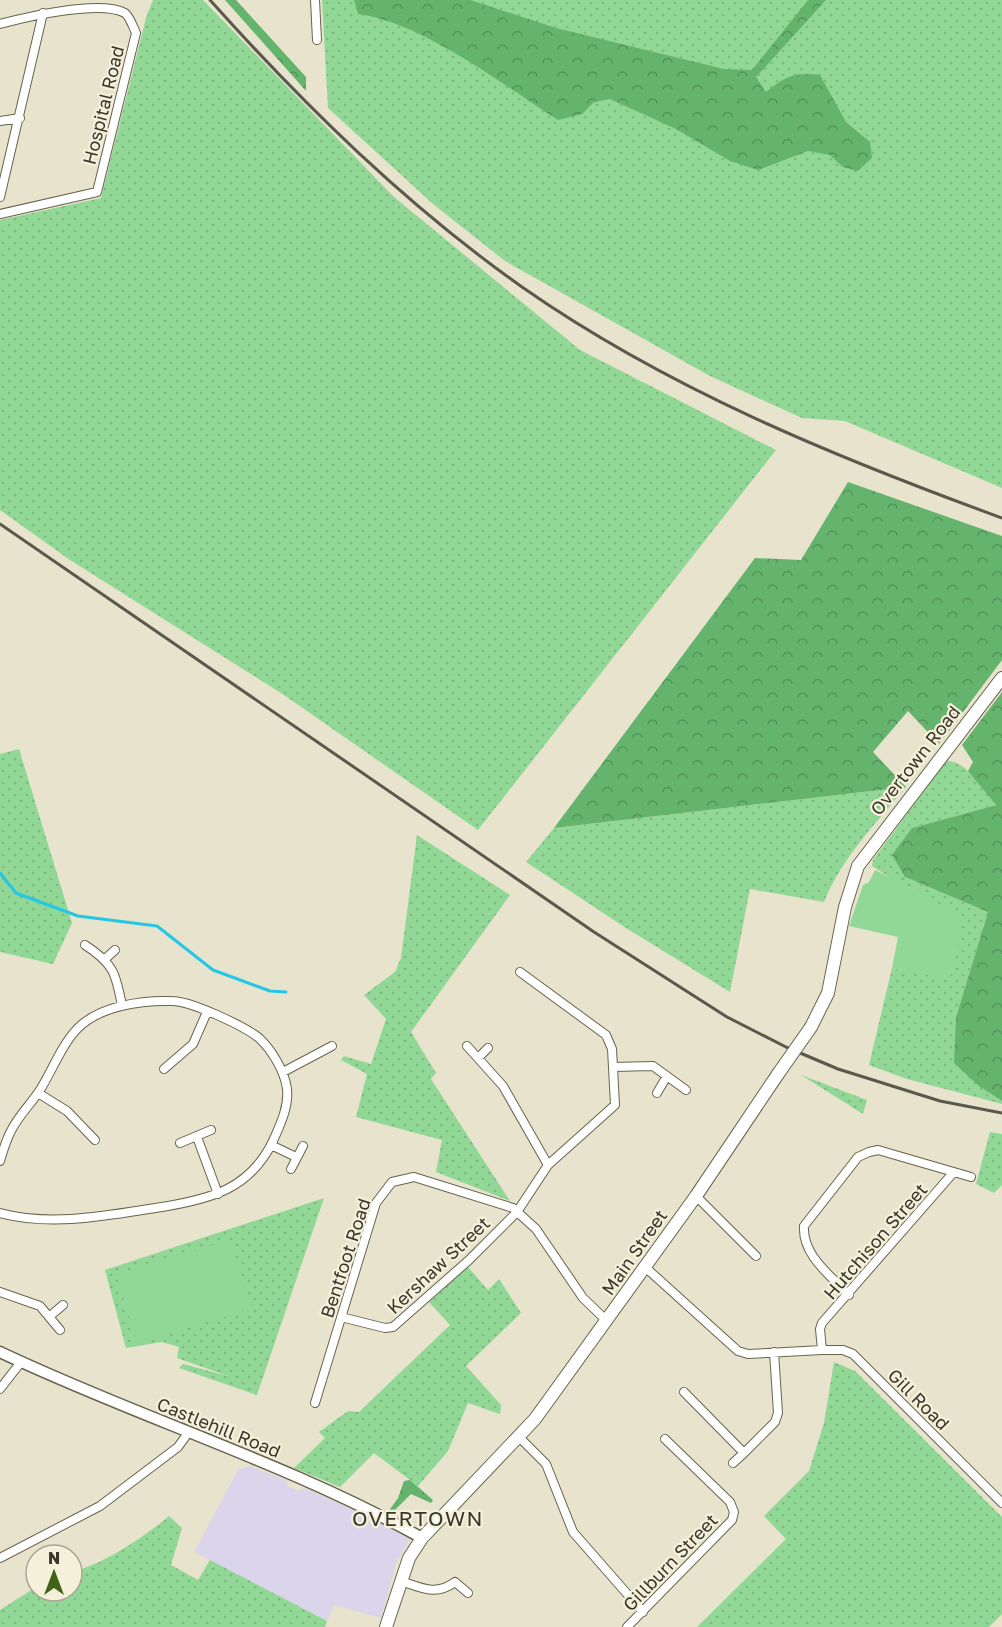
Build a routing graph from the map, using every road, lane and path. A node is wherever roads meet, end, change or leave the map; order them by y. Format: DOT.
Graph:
graph roads {
  1 [pos="315,0"];
  2 [pos="106,1"];
  3 [pos="42,13"];
  4 [pos="0,24"];
  5 [pos="317,40"];
  6 [pos="20,117"];
  7 [pos="0,121"];
  8 [pos="0,197"];
  9 [pos="0,214"];
  10 [pos="1002,678"];
  11 [pos="858,866"];
  12 [pos="85,945"];
  13 [pos="115,950"];
  14 [pos="105,959"];
  15 [pos="520,972"];
  16 [pos="123,1006"];
  17 [pos="207,1012"];
  18 [pos="332,1046"];
  19 [pos="467,1046"];
  20 [pos="488,1048"];
  21 [pos="478,1058"];
  22 [pos="613,1067"];
  23 [pos="164,1069"];
  24 [pos="283,1072"];
  25 [pos="668,1076"];
  26 [pos="686,1090"];
  27 [pos="38,1093"];
  28 [pos="657,1093"];
  29 [pos="211,1130"];
  30 [pos="197,1137"];
  31 [pos="95,1140"];
  32 [pos="180,1143"];
  33 [pos="271,1145"];
  34 [pos="303,1146"];
  35 [pos="296,1157"];
  36 [pos="0,1161"];
  37 [pos="548,1165"];
  38 [pos="291,1169"];
  39 [pos="953,1173"];
  40 [pos="971,1177"];
  41 [pos="218,1194"];
  42 [pos="696,1196"];
  43 [pos="516,1212"];
  44 [pos="0,1213"];
  45 [pos="756,1256"];
  46 [pos="645,1268"];
  47 [pos="0,1292"];
  48 [pos="849,1295"];
  49 [pos="63,1305"];
  50 [pos="50,1316"];
  51 [pos="341,1317"];
  52 [pos="607,1321"];
  53 [pos="60,1330"];
  54 [pos="822,1350"];
  55 [pos="0,1352"];
  56 [pos="774,1352"];
  57 [pos="21,1362"];
  58 [pos="0,1389"];
  59 [pos="684,1392"];
  60 [pos="315,1402"];
  61 [pos="188,1433"];
  62 [pos="519,1437"];
  63 [pos="664,1439"];
  64 [pos="744,1453"];
  65 [pos="733,1463"];
  66 [pos="1002,1503"];
  67 [pos="422,1538"];
  68 [pos="0,1558"];
  69 [pos="401,1581"];
  70 [pos="468,1593"];
  71 [pos="643,1612"];
  72 [pos="386,1627"];
  73 [pos="627,1627"];
  1 -- 5 [label="street"];
  2 -- 3 [label="street"];
  2 -- 9 [label="street, Hospital Road"];
  3 -- 4 [label="street"];
  3 -- 6 [label="street"];
  6 -- 7 [label="street"];
  6 -- 8 [label="street"];
  10 -- 11 [label="main road, Overtown Road"];
  11 -- 42 [label="main road, Main Street, bridge"];
  12 -- 14 [label="street"];
  13 -- 14 [label="street"];
  14 -- 16 [label="street"];
  15 -- 22 [label="street"];
  16 -- 17 [label="street"];
  16 -- 27 [label="street"];
  17 -- 23 [label="street"];
  17 -- 24 [label="street"];
  18 -- 24 [label="street"];
  19 -- 21 [label="street"];
  20 -- 21 [label="street"];
  21 -- 37 [label="street"];
  22 -- 25 [label="street"];
  22 -- 37 [label="street"];
  24 -- 33 [label="street"];
  25 -- 26 [label="street"];
  25 -- 28 [label="street"];
  27 -- 31 [label="street"];
  27 -- 36 [label="street"];
  29 -- 30 [label="street"];
  30 -- 32 [label="street"];
  30 -- 41 [label="street"];
  33 -- 35 [label="street"];
  33 -- 41 [label="street"];
  34 -- 35 [label="street"];
  35 -- 38 [label="street"];
  37 -- 43 [label="street"];
  39 -- 40 [label="street"];
  39 -- 48 [label="street, Hutchison Street"];
  39 -- 48 [label="street"];
  41 -- 44 [label="street"];
  42 -- 45 [label="street"];
  42 -- 46 [label="main road, Main Street"];
  43 -- 51 [label="street, Kershaw Street"];
  43 -- 51 [label="street, Bentfoot Road"];
  43 -- 52 [label="street, Bentfoot Road"];
  46 -- 52 [label="main road, Main Street"];
  46 -- 56 [label="street, Gill Road"];
  47 -- 50 [label="street"];
  48 -- 54 [label="street, Hutchison Street"];
  49 -- 50 [label="street"];
  50 -- 53 [label="street"];
  51 -- 60 [label="street, Bentfoot Road"];
  52 -- 62 [label="main road, Main Street"];
  54 -- 56 [label="street, Gill Road"];
  54 -- 66 [label="street, Gill Road"];
  55 -- 57 [label="main road, Castlehill Road"];
  56 -- 64 [label="street"];
  57 -- 58 [label="street"];
  57 -- 61 [label="main road, Castlehill Road"];
  59 -- 64 [label="street"];
  61 -- 67 [label="main road, Castlehill Road"];
  61 -- 68 [label="street"];
  62 -- 67 [label="main road, Main Street"];
  62 -- 71 [label="street"];
  63 -- 71 [label="street, Gillburn Street"];
  64 -- 65 [label="street"];
  67 -- 69 [label="main road, Main Street"];
  69 -- 70 [label="street"];
  69 -- 72 [label="main road, Main Street"];
  71 -- 73 [label="street, Gillburn Street"];
}
